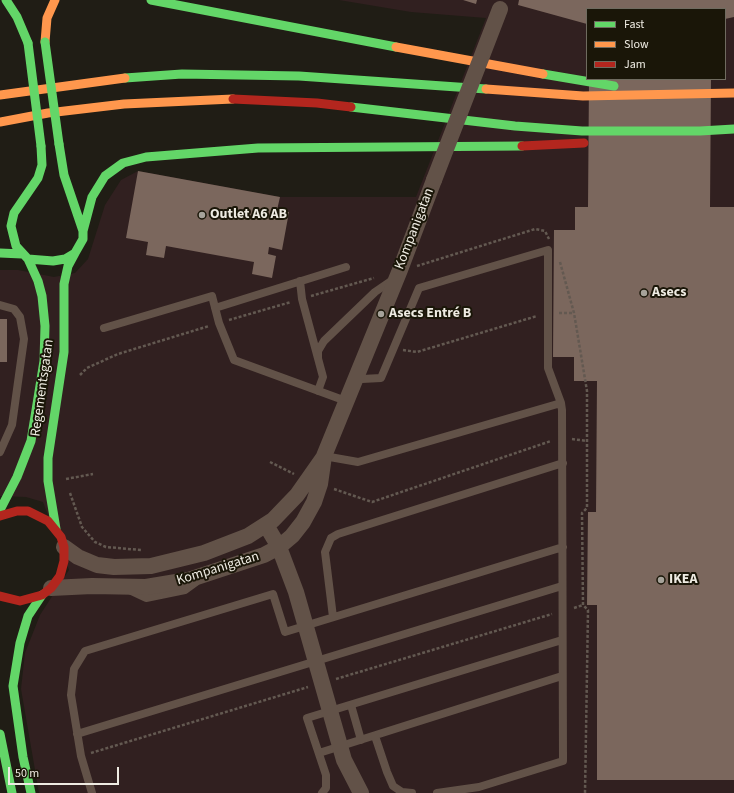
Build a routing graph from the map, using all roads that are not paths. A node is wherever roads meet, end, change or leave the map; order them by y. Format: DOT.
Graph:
graph roads {
  1 [pos="6,0"];
  2 [pos="55,0"];
  3 [pos="151,0"];
  4 [pos="501,4"];
  5 [pos="734,93"];
  6 [pos="667,95"];
  7 [pos="0,96"];
  8 [pos="0,122"];
  9 [pos="734,129"];
  10 [pos="700,131"];
  11 [pos="605,141"];
  12 [pos="590,142"];
  13 [pos="83,230"];
  14 [pos="0,253"];
  15 [pos="75,253"];
  16 [pos="25,256"];
  17 [pos="346,267"];
  18 [pos="399,273"];
  19 [pos="300,281"];
  20 [pos="0,305"];
  21 [pos="215,308"];
  22 [pos="104,328"];
  23 [pos="318,358"];
  24 [pos="356,377"];
  25 [pos="318,391"];
  26 [pos="346,401"];
  27 [pos="561,403"];
  28 [pos="0,452"];
  29 [pos="324,456"];
  30 [pos="563,464"];
  31 [pos="307,479"];
  32 [pos="0,510"];
  33 [pos="0,516"];
  34 [pos="266,525"];
  35 [pos="56,529"];
  36 [pos="64,547"];
  37 [pos="279,547"];
  38 [pos="562,547"];
  39 [pos="562,586"];
  40 [pos="47,592"];
  41 [pos="0,596"];
  42 [pos="333,617"];
  43 [pos="306,626"];
  44 [pos="562,640"];
  45 [pos="316,662"];
  46 [pos="562,676"];
  47 [pos="350,705"];
  48 [pos="329,712"];
  49 [pos="0,734"];
  50 [pos="77,734"];
  51 [pos="375,736"];
  52 [pos="361,740"];
  53 [pos="319,753"];
  54 [pos="342,753"];
  55 [pos="12,793"];
  56 [pos="31,793"];
  57 [pos="92,793"];
  58 [pos="322,793"];
  59 [pos="348,793"];
  60 [pos="361,793"];
  61 [pos="412,793"];
  62 [pos="437,793"];
  1 -- 16 [label="main road, Regementsgatan, bridge"];
  2 -- 13 [label="main road, bridge"];
  3 -- 6 [label="main road"];
  4 -- 18 [label="street, Kompanigatan, bridge"];
  5 -- 6 [label="main road"];
  6 -- 7 [label="main road"];
  8 -- 10 [label="main road"];
  9 -- 10 [label="main road"];
  10 -- 11 [label="main road"];
  12 -- 13 [label="main road, Regementsgatan"];
  13 -- 15 [label="main road, Regementsgatan"];
  14 -- 16 [label="main road"];
  15 -- 16 [label="main road"];
  15 -- 35 [label="main road, Regementsgatan"];
  16 -- 32 [label="main road, Regementsgatan"];
  17 -- 19 [label="lane"];
  18 -- 23 [label="lane"];
  18 -- 24 [label="street, Kompanigatan"];
  19 -- 21 [label="lane"];
  19 -- 23 [label="lane"];
  20 -- 28 [label="lane"];
  21 -- 22 [label="lane"];
  21 -- 25 [label="lane"];
  23 -- 25 [label="lane"];
  24 -- 26 [label="street, Kompanigatan"];
  24 -- 27 [label="lane"];
  25 -- 26 [label="lane"];
  26 -- 29 [label="street, Kompanigatan"];
  27 -- 29 [label="lane"];
  27 -- 30 [label="lane"];
  29 -- 31 [label="street, Kompanigatan"];
  30 -- 38 [label="lane"];
  30 -- 42 [label="lane"];
  31 -- 34 [label="street, Kompanigatan"];
  31 -- 37 [label="street, Kompanigatan"];
  33 -- 35 [label="main road"];
  34 -- 36 [label="street, Kompanigatan"];
  34 -- 37 [label="street"];
  35 -- 36 [label="main road"];
  36 -- 40 [label="main road"];
  37 -- 40 [label="street, Kompanigatan"];
  37 -- 43 [label="street"];
  38 -- 39 [label="lane"];
  38 -- 42 [label="lane"];
  39 -- 44 [label="lane"];
  39 -- 45 [label="lane"];
  40 -- 41 [label="main road"];
  40 -- 56 [label="main road"];
  42 -- 43 [label="lane"];
  43 -- 45 [label="street"];
  43 -- 50 [label="lane"];
  44 -- 46 [label="lane"];
  44 -- 47 [label="lane"];
  45 -- 48 [label="street"];
  45 -- 50 [label="lane"];
  46 -- 51 [label="lane"];
  46 -- 62 [label="lane"];
  47 -- 48 [label="lane"];
  47 -- 52 [label="lane"];
  48 -- 53 [label="lane"];
  48 -- 54 [label="street"];
  49 -- 55 [label="main road"];
  50 -- 57 [label="lane"];
  51 -- 52 [label="lane"];
  51 -- 61 [label="lane"];
  52 -- 54 [label="lane"];
  53 -- 54 [label="lane"];
  53 -- 58 [label="lane"];
  54 -- 59 [label="street"];
  54 -- 60 [label="street"];
}
